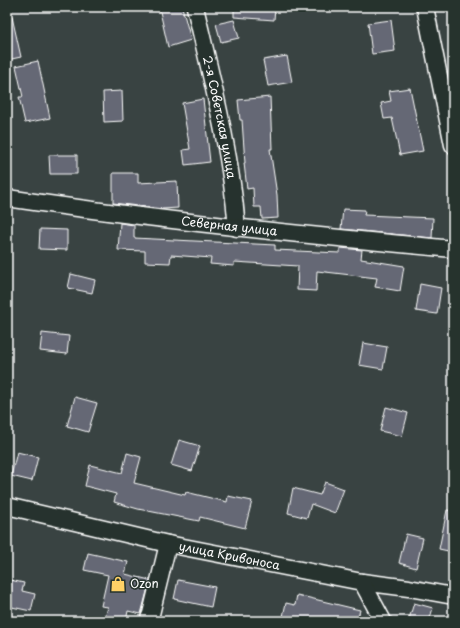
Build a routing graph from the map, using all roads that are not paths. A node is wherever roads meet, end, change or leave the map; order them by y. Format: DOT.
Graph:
graph roads {
  1 [pos="195,7"];
  2 [pos="425,7"];
  3 [pos="453,144"];
  4 [pos="7,198"];
  5 [pos="237,228"];
  6 [pos="453,249"];
  7 [pos="7,506"];
  8 [pos="168,544"];
  9 [pos="362,582"];
  10 [pos="453,596"];
  11 [pos="148,621"];
  12 [pos="383,621"];
  1 -- 5 [label="street, 2-я Советская улица"];
  2 -- 3 [label="street"];
  4 -- 5 [label="street, Северная улица"];
  5 -- 6 [label="street, Северная улица"];
  7 -- 8 [label="street, улица Кривоноса"];
  8 -- 9 [label="street, улица Кривоноса"];
  8 -- 11 [label="street"];
  9 -- 10 [label="street, улица Кривоноса"];
  9 -- 12 [label="street"];
}
